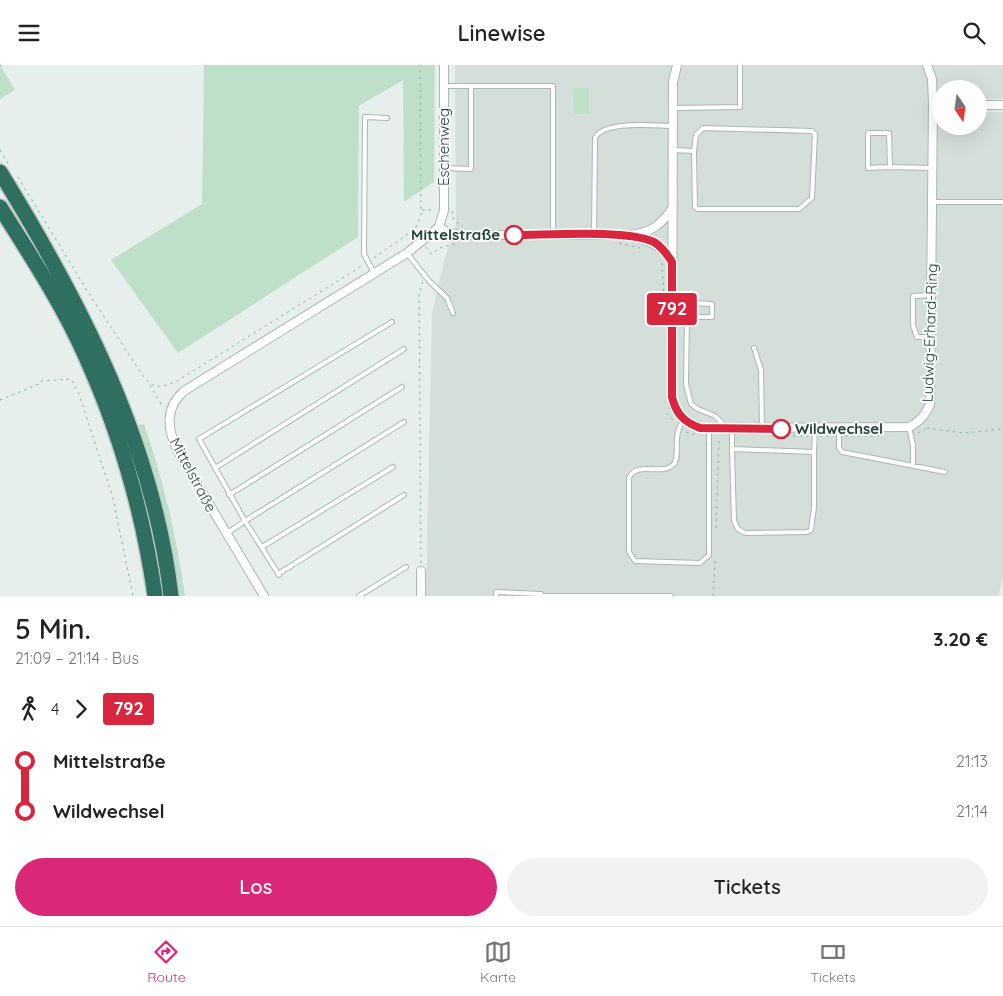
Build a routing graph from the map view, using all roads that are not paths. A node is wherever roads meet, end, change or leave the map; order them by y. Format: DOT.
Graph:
graph roads {
  1 [pos="444,65"];
  2 [pos="677,65"];
  3 [pos="740,65"];
  4 [pos="927,65"];
  5 [pos="932,80"];
  6 [pos="444,85"];
  7 [pos="471,86"];
  8 [pos="988,105"];
  9 [pos="1003,105"];
  10 [pos="673,108"];
  11 [pos="387,118"];
  12 [pos="672,126"];
  13 [pos="932,135"];
  14 [pos="672,150"];
  15 [pos="694,151"];
  16 [pos="890,167"];
  17 [pos="444,168"];
  18 [pos="932,168"];
  19 [pos="8,170"];
  20 [pos="932,202"];
  21 [pos="1003,202"];
  22 [pos="0,207"];
  23 [pos="672,209"];
  24 [pos="438,227"];
  25 [pos="553,235"];
  26 [pos="594,235"];
  27 [pos="629,235"];
  28 [pos="406,253"];
  29 [pos="672,262"];
  30 [pos="374,273"];
  31 [pos="932,295"];
  32 [pos="668,303"];
  33 [pos="687,303"];
  34 [pos="453,313"];
  35 [pos="687,317"];
  36 [pos="392,322"];
  37 [pos="932,337"];
  38 [pos="754,348"];
  39 [pos="404,349"];
  40 [pos="402,387"];
  41 [pos="404,422"];
  42 [pos="681,423"];
  43 [pos="762,428"];
  44 [pos="730,431"];
  45 [pos="910,431"];
  46 [pos="709,432"];
  47 [pos="815,432"];
  48 [pos="839,432"];
  49 [pos="732,449"];
  50 [pos="814,452"];
  51 [pos="913,466"];
  52 [pos="393,467"];
  53 [pos="215,468"];
  54 [pos="945,472"];
  55 [pos="229,495"];
  56 [pos="404,495"];
  57 [pos="246,521"];
  58 [pos="226,534"];
  59 [pos="262,547"];
  60 [pos="406,567"];
  61 [pos="422,571"];
  62 [pos="541,595"];
  63 [pos="596,595"];
  64 [pos="155,596"];
  65 [pos="171,596"];
  66 [pos="264,596"];
  67 [pos="359,596"];
  68 [pos="421,596"];
  69 [pos="496,596"];
  70 [pos="646,596"];
  71 [pos="671,596"];
  1 -- 6 [label="street, Eschenweg"];
  2 -- 10 [label="street"];
  3 -- 10 [label="lane"];
  4 -- 5 [label="street, Ludwig-Erhard-Ring"];
  6 -- 7 [label="lane"];
  6 -- 17 [label="street, Eschenweg"];
  7 -- 17 [label="lane"];
  7 -- 25 [label="lane"];
  8 -- 9 [label="street"];
  10 -- 12 [label="street"];
  11 -- 30 [label="lane"];
  12 -- 14 [label="street"];
  12 -- 26 [label="lane"];
  13 -- 18 [label="street, Ludwig-Erhard-Ring"];
  14 -- 15 [label="lane"];
  14 -- 23 [label="street"];
  15 -- 15 [label="lane"];
  16 -- 16 [label="lane"];
  16 -- 18 [label="lane"];
  17 -- 24 [label="street, Eschenweg"];
  18 -- 20 [label="street, Ludwig-Erhard-Ring"];
  19 -- 65 [label="highway"];
  20 -- 21 [label="lane"];
  20 -- 31 [label="street, Ludwig-Erhard-Ring"];
  22 -- 64 [label="highway"];
  23 -- 27 [label="street"];
  23 -- 29 [label="street"];
  24 -- 25 [label="street"];
  24 -- 28 [label="street, Mittelstraße"];
  25 -- 26 [label="street"];
  26 -- 27 [label="street"];
  27 -- 29 [label="street"];
  28 -- 30 [label="street, Mittelstraße"];
  28 -- 34 [label="lane"];
  29 -- 32 [label="street"];
  30 -- 58 [label="street, Mittelstraße"];
  31 -- 37 [label="street, Ludwig-Erhard-Ring"];
  31 -- 37 [label="lane"];
  32 -- 33 [label="lane"];
  32 -- 42 [label="street"];
  33 -- 35 [label="lane"];
  33 -- 35 [label="lane"];
  35 -- 44 [label="lane"];
  36 -- 53 [label="lane"];
  37 -- 45 [label="street, Ludwig-Erhard-Ring"];
  38 -- 43 [label="lane"];
  39 -- 53 [label="lane"];
  40 -- 55 [label="lane"];
  41 -- 57 [label="lane"];
  42 -- 46 [label="street"];
  42 -- 46 [label="lane"];
  43 -- 44 [label="street"];
  43 -- 47 [label="street"];
  44 -- 46 [label="street"];
  44 -- 49 [label="lane"];
  45 -- 48 [label="street"];
  45 -- 51 [label="lane"];
  47 -- 48 [label="street"];
  47 -- 50 [label="lane"];
  48 -- 51 [label="lane"];
  49 -- 50 [label="lane"];
  49 -- 50 [label="lane"];
  51 -- 54 [label="lane"];
  52 -- 59 [label="lane"];
  53 -- 55 [label="lane"];
  55 -- 57 [label="lane"];
  56 -- 59 [label="lane"];
  57 -- 58 [label="lane"];
  57 -- 59 [label="lane"];
  58 -- 66 [label="street, Mittelstraße"];
  60 -- 67 [label="lane"];
  61 -- 68 [label="street"];
  62 -- 63 [label="lane"];
  62 -- 69 [label="lane"];
  63 -- 70 [label="lane"];
  70 -- 71 [label="lane"];
}
